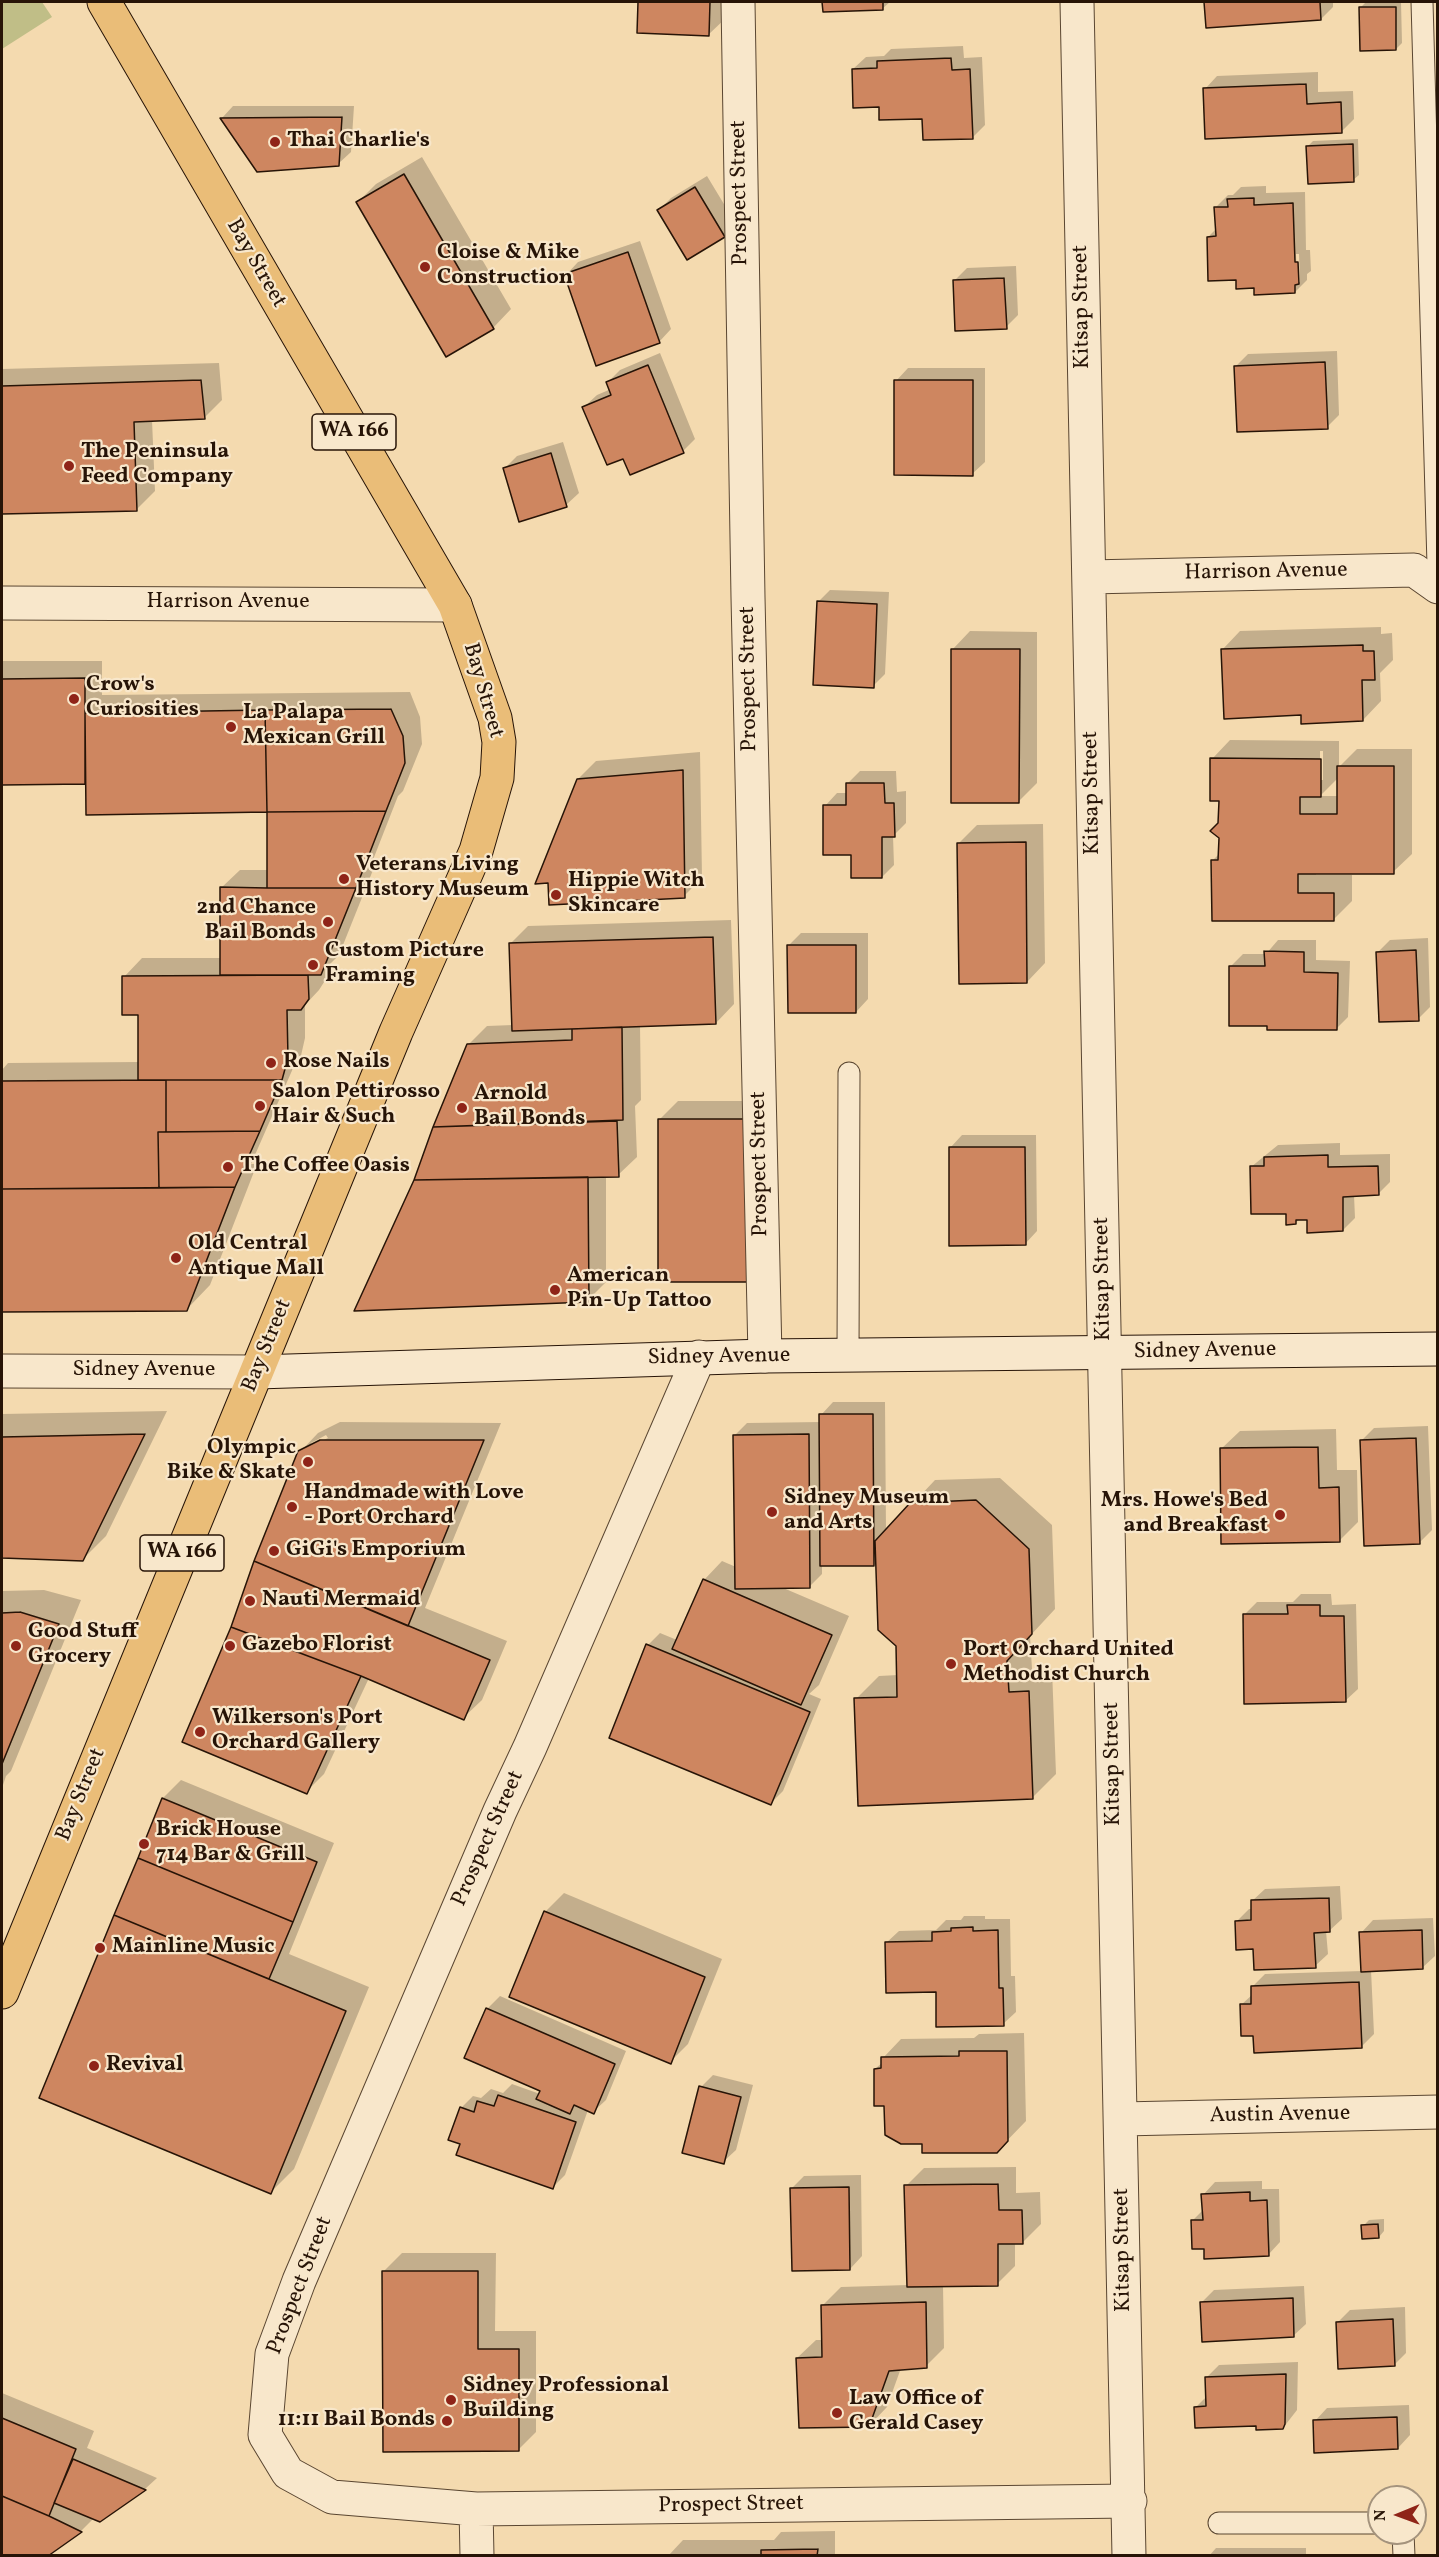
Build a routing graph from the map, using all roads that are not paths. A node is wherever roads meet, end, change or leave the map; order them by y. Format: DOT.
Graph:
graph roads {
  1 [pos="104,2"];
  2 [pos="738,2"];
  3 [pos="1077,2"];
  4 [pos="1422,2"];
  5 [pos="1437,565"];
  6 [pos="1089,577"];
  7 [pos="1437,587"];
  8 [pos="2,603"];
  9 [pos="455,604"];
  10 [pos="849,1073"];
  11 [pos="1437,1349"];
  12 [pos="1105,1353"];
  13 [pos="848,1355"];
  14 [pos="765,1356"];
  15 [pos="699,1357"];
  16 [pos="2,1371"];
  17 [pos="257,1372"];
  18 [pos="2,1992"];
  19 [pos="1437,2112"];
  20 [pos="1122,2120"];
  21 [pos="1130,2501"];
  22 [pos="476,2509"];
  23 [pos="1219,2523"];
  24 [pos="1367,2523"];
  25 [pos="477,2556"];
  26 [pos="1129,2556"];
  1 -- 9 [label="main road, Bay Street / WA 166"];
  2 -- 14 [label="street, Prospect Street"];
  3 -- 6 [label="street, Kitsap Street"];
  4 -- 5 [label="lane"];
  6 -- 7 [label="street, Harrison Avenue"];
  6 -- 12 [label="street, Kitsap Street"];
  8 -- 9 [label="street, Harrison Avenue"];
  9 -- 17 [label="main road, Bay Street / WA 166"];
  10 -- 13 [label="lane"];
  11 -- 12 [label="street, Sidney Avenue"];
  12 -- 13 [label="street, Sidney Avenue"];
  12 -- 20 [label="street, Kitsap Street"];
  13 -- 14 [label="street, Sidney Avenue"];
  14 -- 15 [label="street, Sidney Avenue"];
  15 -- 17 [label="street, Sidney Avenue"];
  15 -- 22 [label="street, Prospect Street"];
  16 -- 17 [label="street, Sidney Avenue"];
  17 -- 18 [label="main road, Bay Street / WA 166"];
  19 -- 20 [label="street, Austin Avenue"];
  20 -- 21 [label="street, Kitsap Street"];
  21 -- 22 [label="street, Prospect Street"];
  21 -- 26 [label="street, Kitsap Street"];
  22 -- 25 [label="street"];
  23 -- 24 [label="lane"];
}
